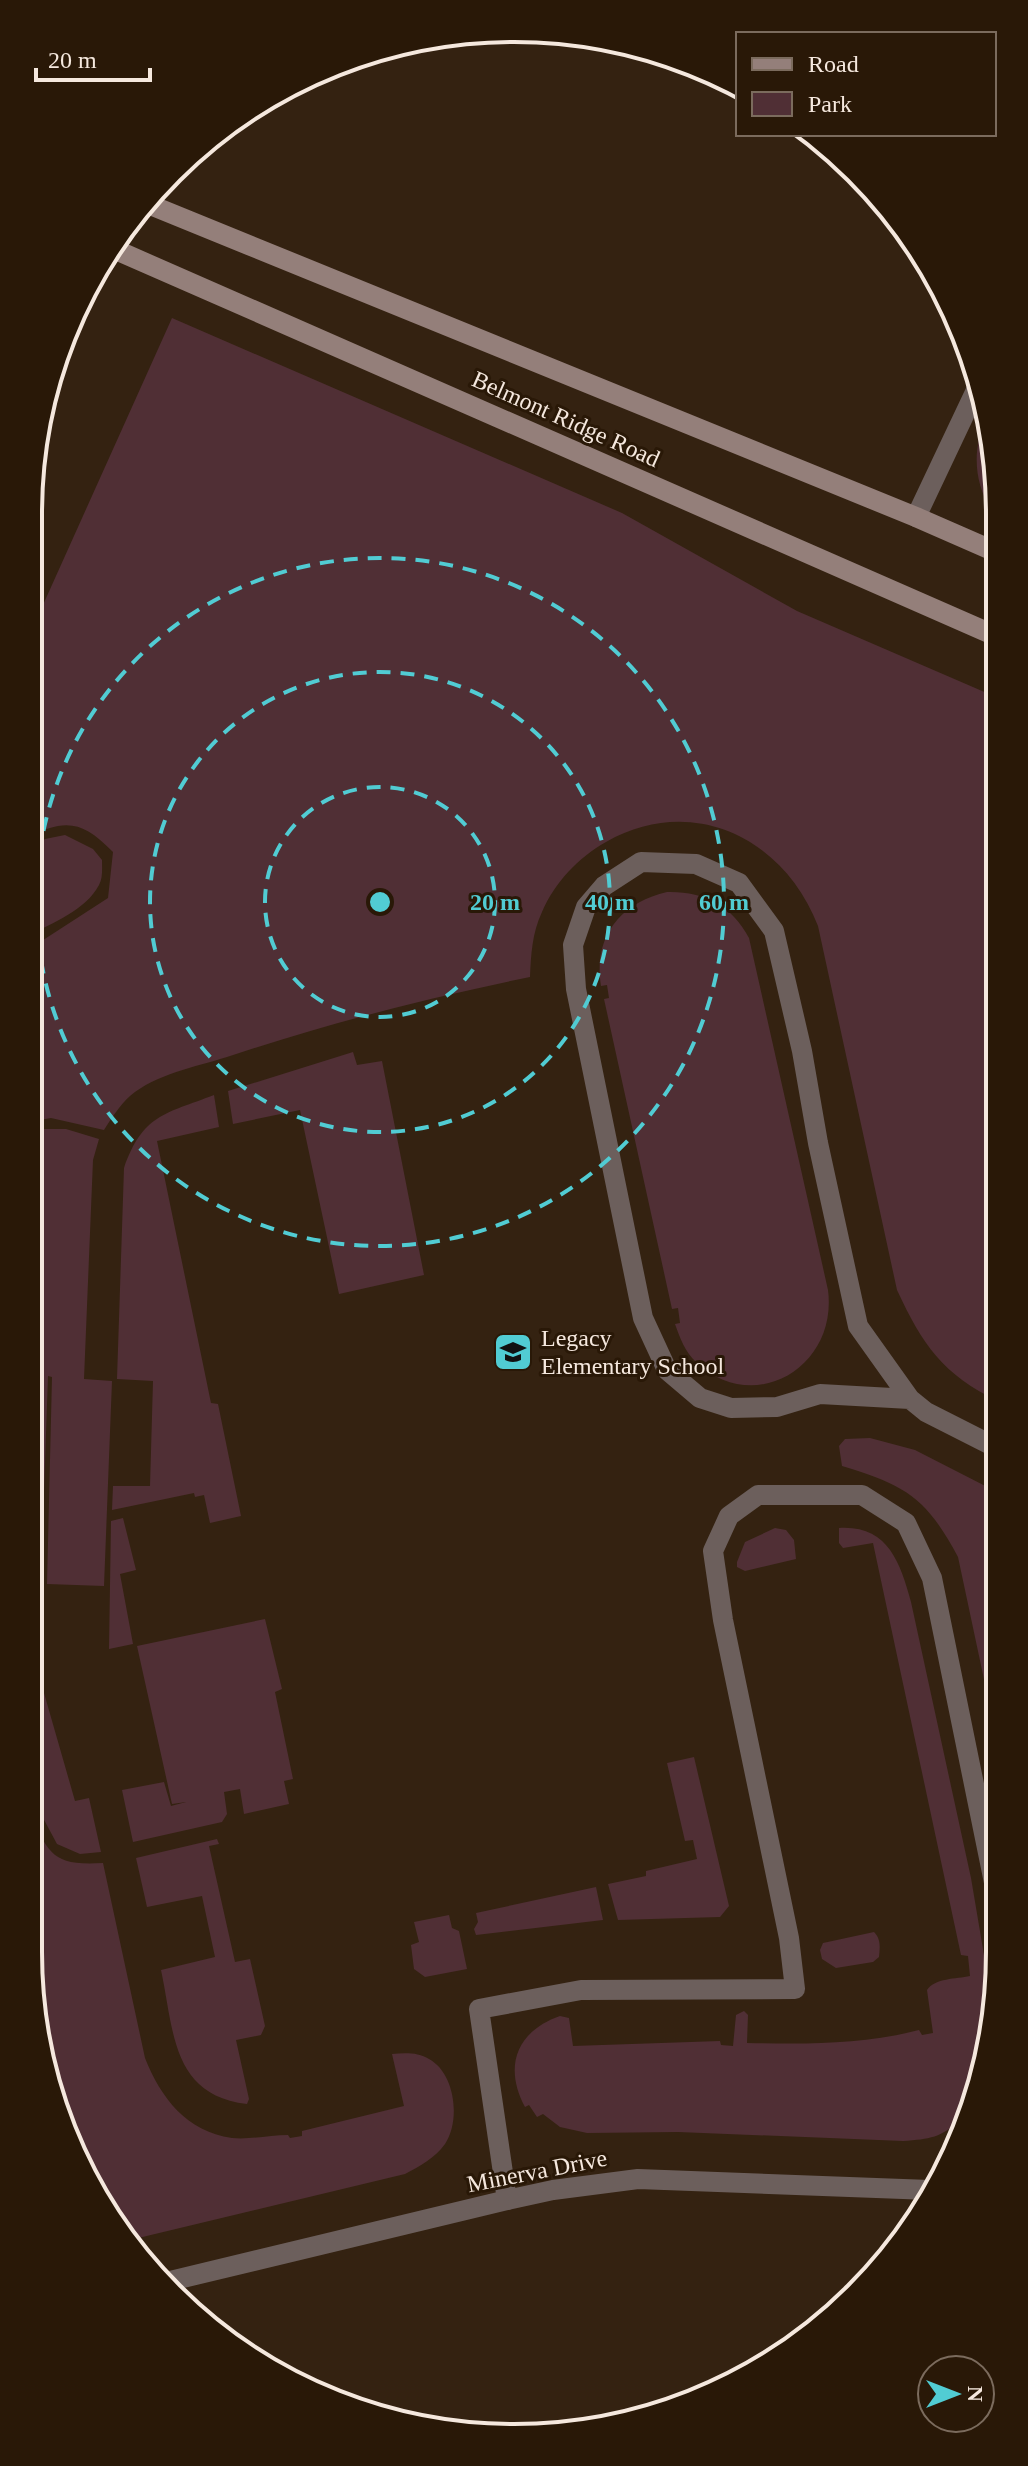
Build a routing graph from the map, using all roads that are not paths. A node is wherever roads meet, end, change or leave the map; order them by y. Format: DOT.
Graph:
graph roads {
  1 [pos="156,207"];
  2 [pos="122,252"];
  3 [pos="972,399"];
  4 [pos="916,517"];
  5 [pos="986,548"];
  6 [pos="986,632"];
  7 [pos="910,1399"];
  8 [pos="986,1442"];
  9 [pos="986,1843"];
  10 [pos="922,2190"];
  11 [pos="507,2200"];
  12 [pos="175,2280"];
  1 -- 4 [label="main road, Belmont Ridge Road"];
  2 -- 6 [label="main road, Belmont Ridge Road"];
  3 -- 4 [label="street"];
  4 -- 5 [label="main road, Belmont Ridge Road"];
  7 -- 7 [label="street"];
  7 -- 8 [label="street"];
  9 -- 11 [label="street"];
  10 -- 11 [label="street, Minerva Drive"];
  11 -- 12 [label="street, Minerva Drive"];
}
